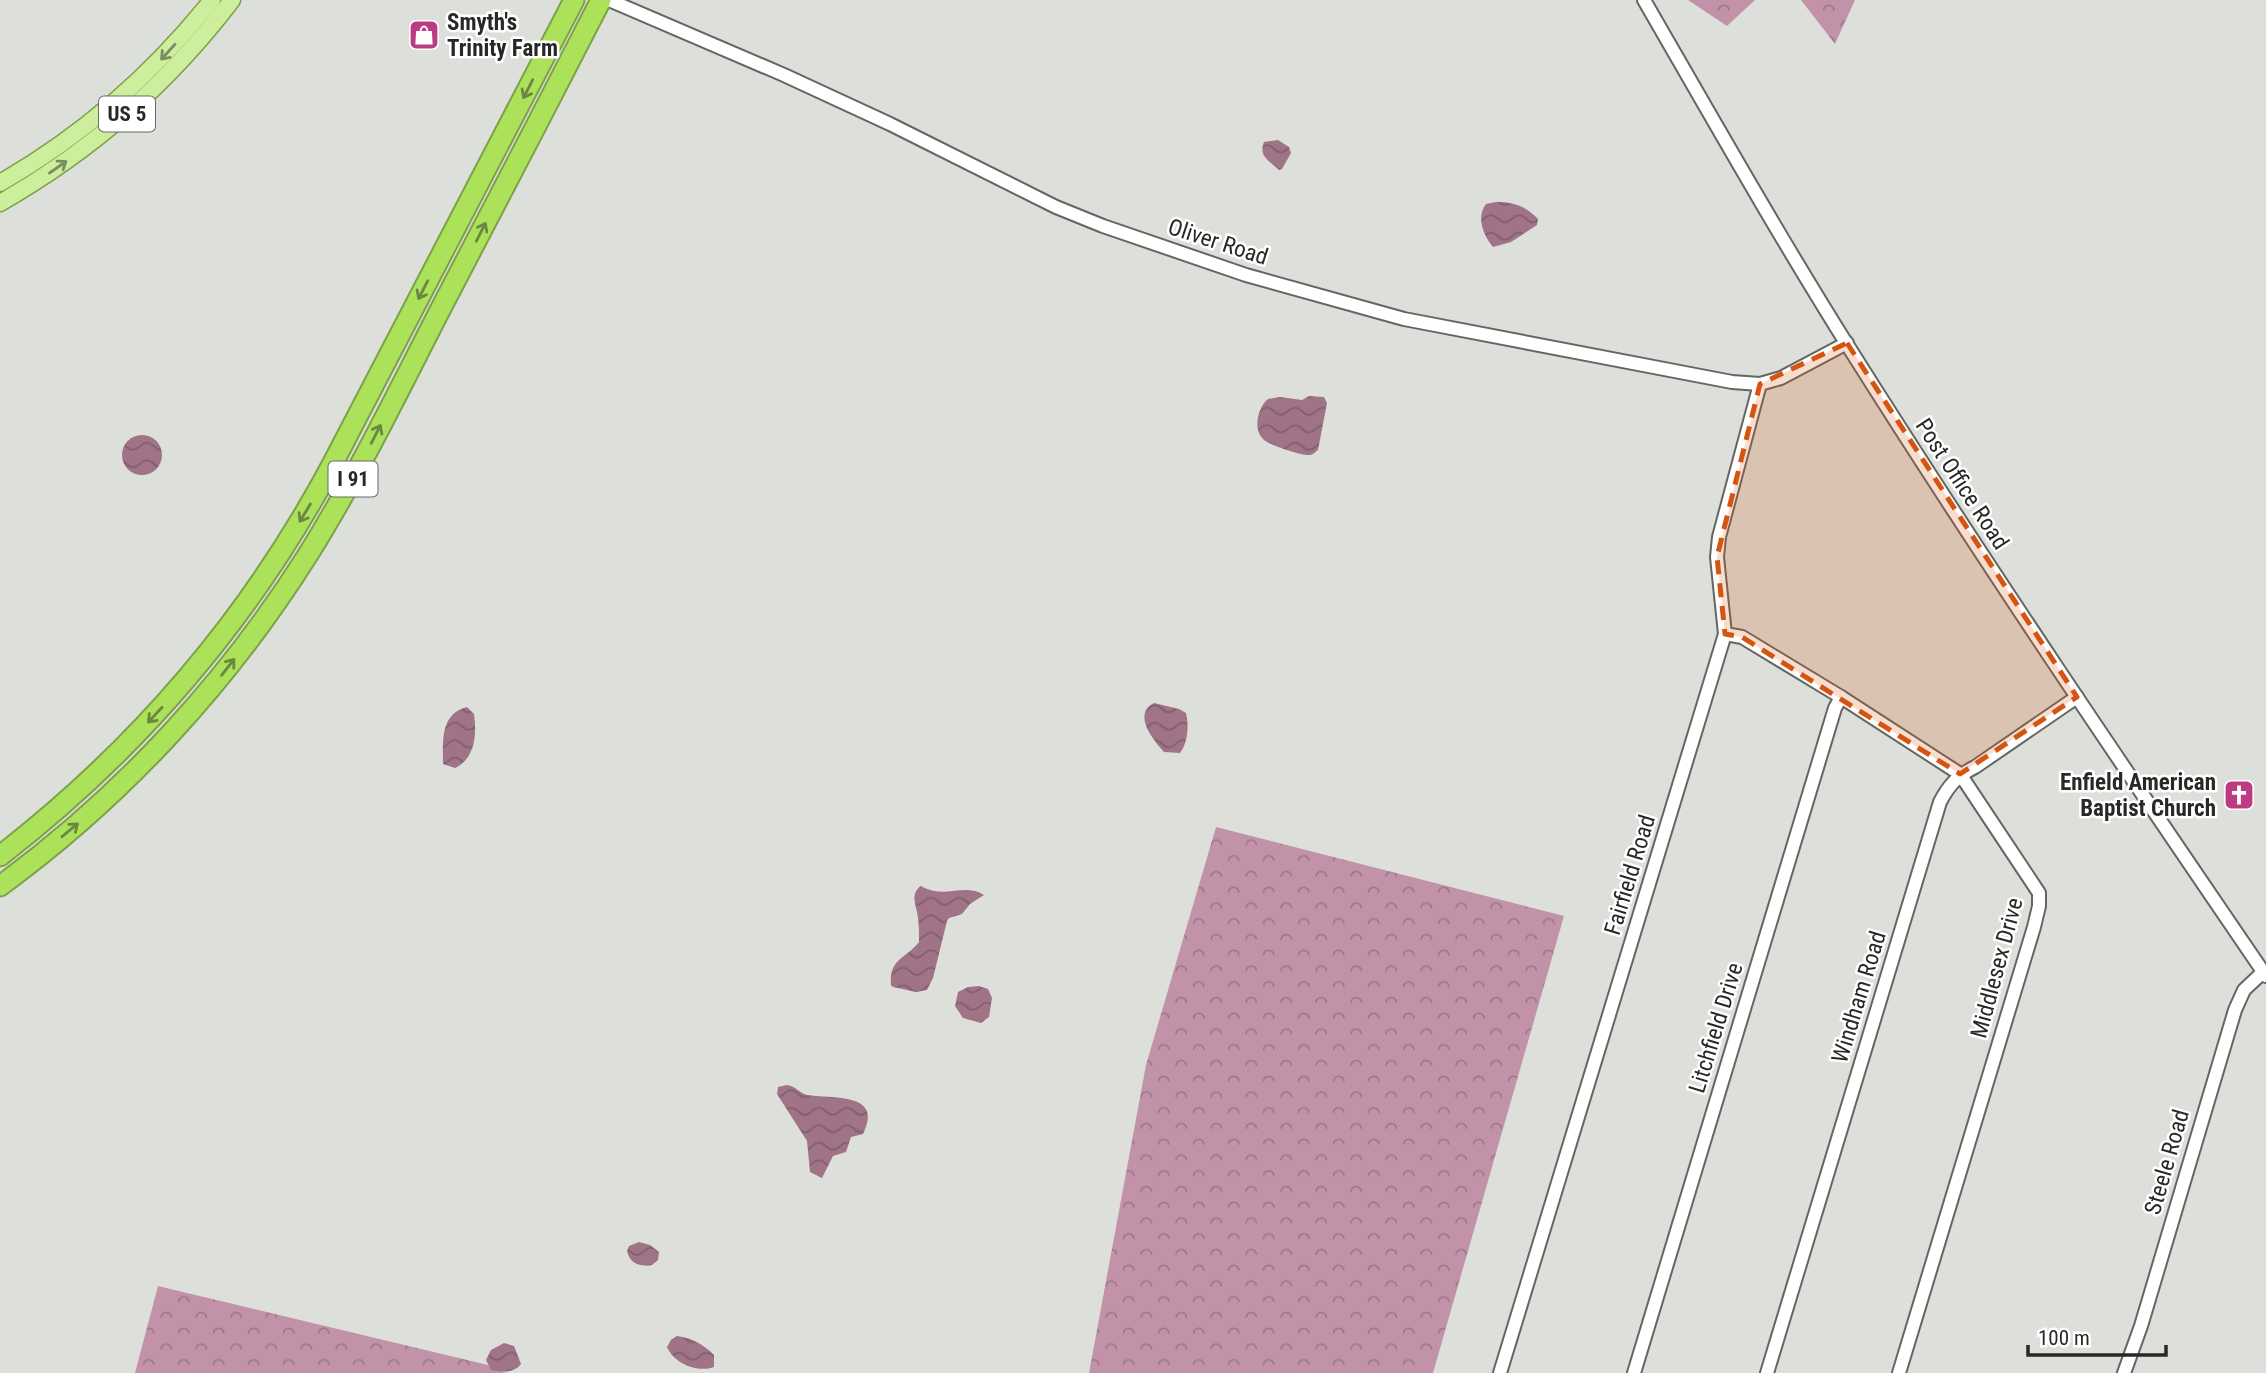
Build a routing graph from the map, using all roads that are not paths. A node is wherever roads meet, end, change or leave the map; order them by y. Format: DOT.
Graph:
graph roads {
  1 [pos="212,0"];
  2 [pos="233,0"];
  3 [pos="609,0"];
  4 [pos="1644,0"];
  5 [pos="572,3"];
  6 [pos="597,8"];
  7 [pos="140,91"];
  8 [pos="0,183"];
  9 [pos="0,203"];
  10 [pos="1846,343"];
  11 [pos="1760,384"];
  12 [pos="1725,634"];
  13 [pos="1841,697"];
  14 [pos="2077,697"];
  15 [pos="1960,775"];
  16 [pos="0,856"];
  17 [pos="8,880"];
  18 [pos="2265,974"];
  19 [pos="1500,1373"];
  20 [pos="1634,1373"];
  21 [pos="1767,1373"];
  22 [pos="1899,1373"];
  23 [pos="2124,1373"];
  1 -- 7 [label="main road, US 5, one-way"];
  2 -- 7 [label="main road, US 5"];
  3 -- 11 [label="street, Oliver Road"];
  4 -- 10 [label="street, Post Office Road"];
  5 -- 16 [label="highway, I 91, one-way"];
  17 -- 6 [label="highway, I 91, one-way"];
  7 -- 8 [label="main road, US 5"];
  9 -- 7 [label="main road, US 5, one-way"];
  10 -- 11 [label="street, Oliver Road"];
  10 -- 14 [label="street, Post Office Road"];
  11 -- 12 [label="street, Fairfield Road"];
  12 -- 13 [label="street, Middlesex Drive"];
  12 -- 19 [label="street, Fairfield Road"];
  13 -- 15 [label="street, Middlesex Drive"];
  13 -- 20 [label="street, Litchfield Drive"];
  14 -- 15 [label="street, Windham Road"];
  14 -- 18 [label="street, Post Office Road"];
  15 -- 21 [label="street, Windham Road"];
  15 -- 22 [label="street, Middlesex Drive"];
  18 -- 23 [label="street, Steele Road"];
}
